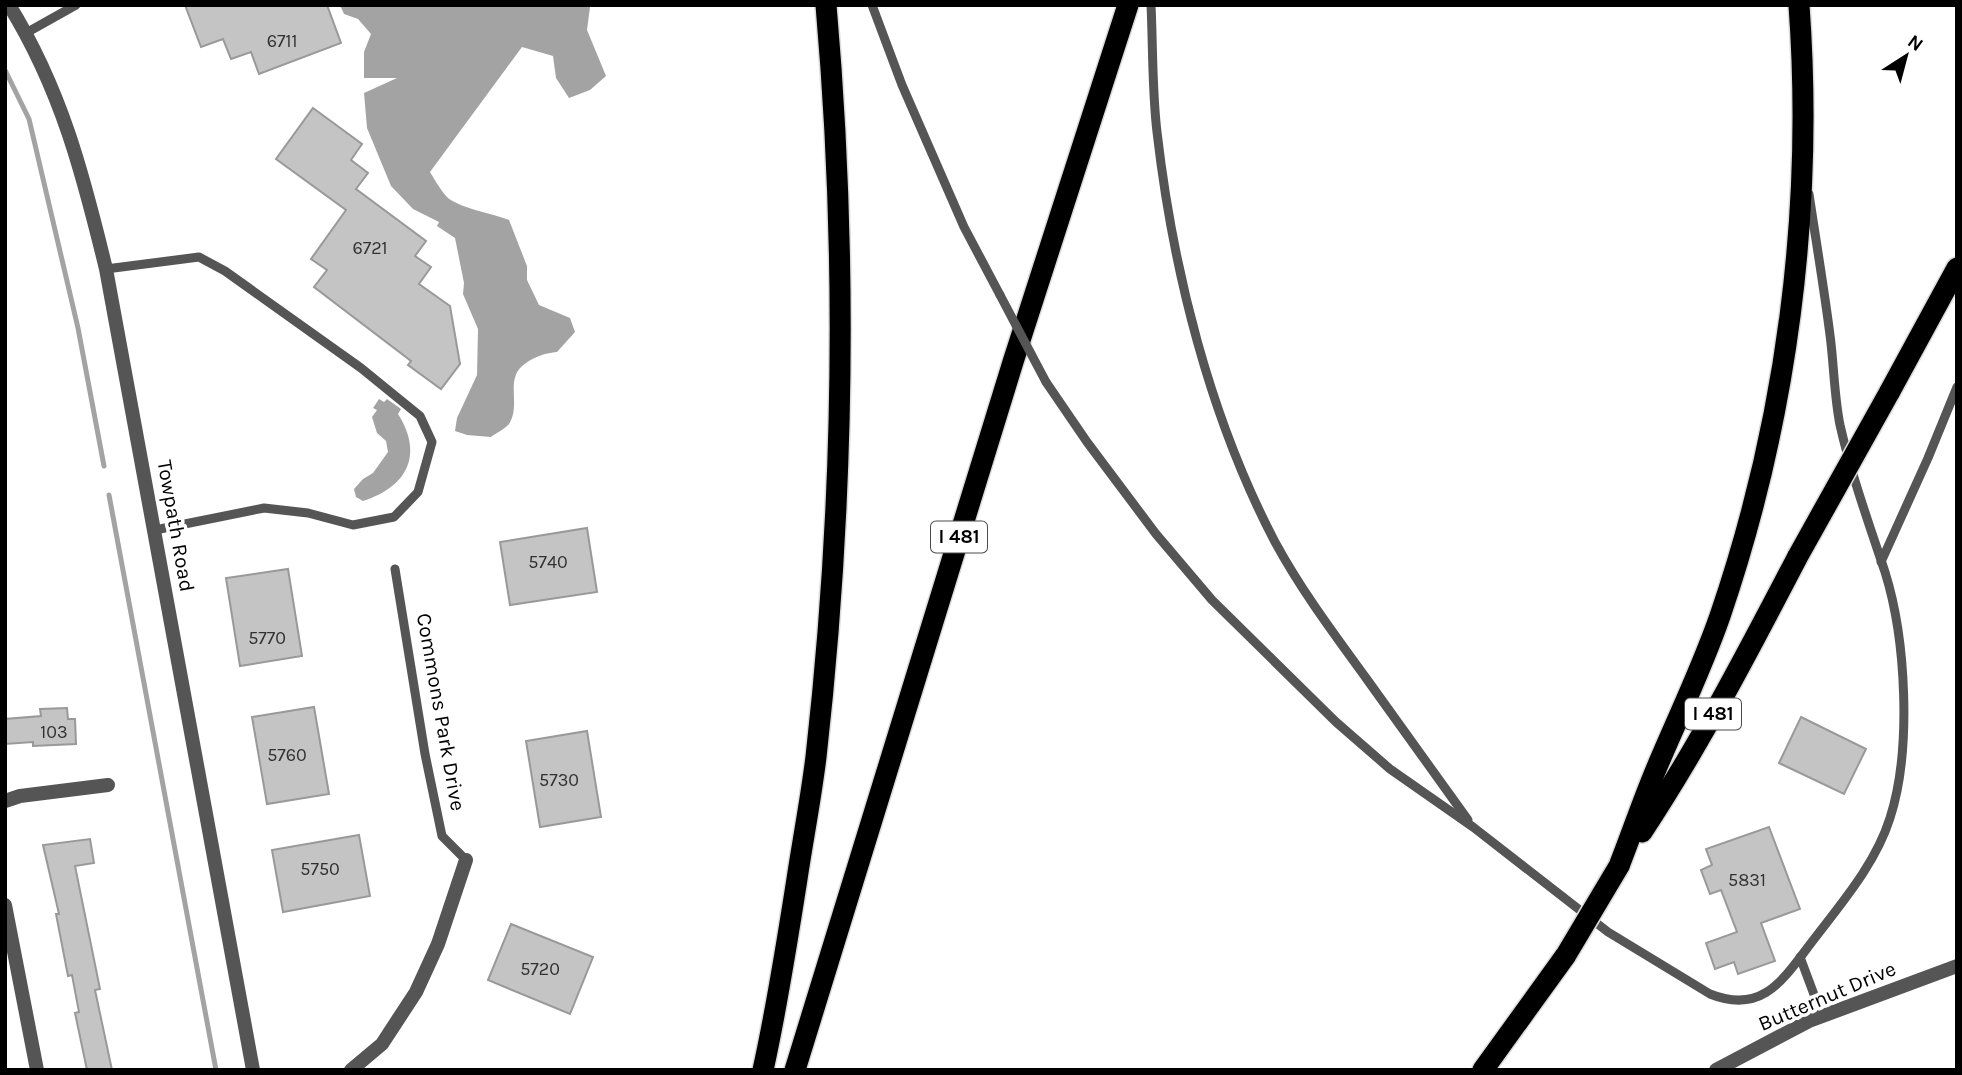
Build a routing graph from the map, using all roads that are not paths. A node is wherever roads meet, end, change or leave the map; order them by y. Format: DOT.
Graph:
graph roads {
  1 [pos="9,5"];
  2 [pos="76,5"];
  3 [pos="826,5"];
  4 [pos="872,5"];
  5 [pos="1128,5"];
  6 [pos="1151,5"];
  7 [pos="1799,5"];
  8 [pos="26,33"];
  9 [pos="1803,154"];
  10 [pos="106,268"];
  11 [pos="1957,268"];
  12 [pos="1957,387"];
  13 [pos="155,530"];
  14 [pos="1881,562"];
  15 [pos="395,569"];
  16 [pos="108,785"];
  17 [pos="5,801"];
  18 [pos="1473,827"];
  19 [pos="466,860"];
  20 [pos="1619,866"];
  21 [pos="5,905"];
  22 [pos="1800,957"];
  23 [pos="1957,966"];
  24 [pos="1822,1016"];
  25 [pos="37,1070"];
  26 [pos="253,1070"];
  27 [pos="351,1070"];
  28 [pos="763,1070"];
  29 [pos="795,1070"];
  30 [pos="1483,1070"];
  31 [pos="1716,1070"];
  1 -- 8 [label="street, Towpath Road"];
  2 -- 8 [label="lane"];
  3 -- 28 [label="highway"];
  4 -- 18 [label="lane, bridge"];
  5 -- 29 [label="highway, I 481"];
  6 -- 18 [label="lane"];
  7 -- 9 [label="highway"];
  8 -- 10 [label="street, Towpath Road"];
  9 -- 14 [label="lane"];
  9 -- 20 [label="highway"];
  10 -- 13 [label="street, Towpath Road"];
  10 -- 13 [label="lane"];
  11 -- 20 [label="highway, I 481, bridge"];
  12 -- 14 [label="lane"];
  13 -- 26 [label="street, Towpath Road"];
  14 -- 22 [label="lane"];
  15 -- 19 [label="lane, Commons Park Drive"];
  16 -- 17 [label="street"];
  18 -- 22 [label="lane"];
  19 -- 27 [label="street, Commons Park Drive"];
  20 -- 30 [label="highway, I 481, bridge"];
  21 -- 25 [label="street"];
  22 -- 24 [label="lane"];
  23 -- 24 [label="street, Butternut Drive"];
  24 -- 31 [label="street, Butternut Drive"];
}
